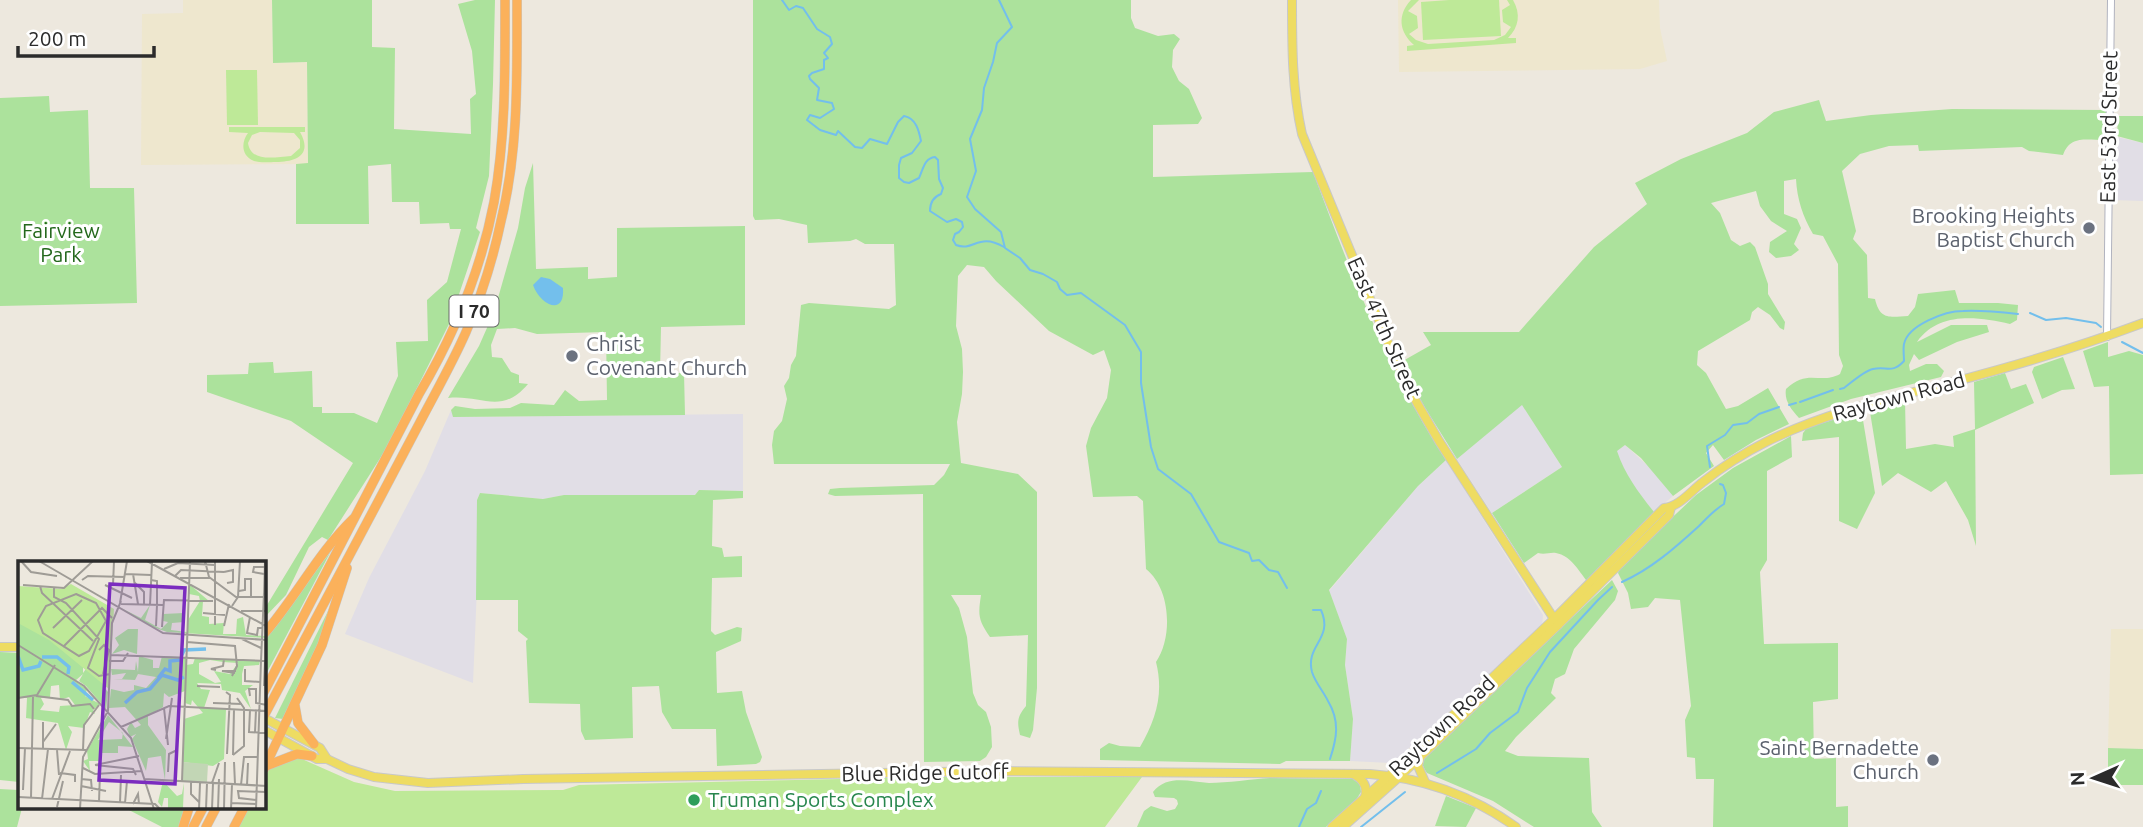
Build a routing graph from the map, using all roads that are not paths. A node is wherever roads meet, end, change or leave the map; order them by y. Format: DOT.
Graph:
graph roads {
  1 [pos="505,0"];
  2 [pos="517,0"];
  3 [pos="1292,0"];
  4 [pos="2111,0"];
  5 [pos="2143,323"];
  6 [pos="2107,337"];
  7 [pos="359,513"];
  8 [pos="351,552"];
  9 [pos="1556,622"];
  10 [pos="266,632"];
  11 [pos="0,647"];
  12 [pos="18,647"];
  13 [pos="266,688"];
  14 [pos="295,703"];
  15 [pos="266,713"];
  16 [pos="266,718"];
  17 [pos="280,726"];
  18 [pos="271,734"];
  19 [pos="314,744"];
  20 [pos="312,756"];
  21 [pos="1420,757"];
  22 [pos="327,759"];
  23 [pos="266,762"];
  24 [pos="266,768"];
  25 [pos="1353,774"];
  26 [pos="1394,776"];
  27 [pos="1425,782"];
  28 [pos="1365,797"];
  29 [pos="188,810"];
  30 [pos="202,810"];
  31 [pos="215,810"];
  32 [pos="243,810"];
  33 [pos="183,827"];
  34 [pos="193,827"];
  35 [pos="206,827"];
  36 [pos="234,827"];
  37 [pos="1332,827"];
  38 [pos="1343,827"];
  39 [pos="1516,827"];
  1 -- 7 [label="highway, I 70"];
  2 -- 8 [label="highway, I 70"];
  3 -- 9 [label="main road, East 47th Street"];
  4 -- 6 [label="street, East 53rd Street"];
  5 -- 6 [label="main road, Raytown Road"];
  6 -- 9 [label="main road, Raytown Road"];
  7 -- 10 [label="highway"];
  7 -- 13 [label="highway, I 70"];
  8 -- 14 [label="highway"];
  8 -- 15 [label="highway, I 70"];
  9 -- 21 [label="main road, Raytown Road"];
  9 -- 26 [label="main road, Raytown Road"];
  11 -- 12 [label="main road"];
  14 -- 17 [label="highway"];
  14 -- 19 [label="highway"];
  16 -- 17 [label="main road, Blue Ridge Cutoff"];
  17 -- 18 [label="highway"];
  17 -- 19 [label="main road, Blue Ridge Cutoff"];
  18 -- 20 [label="main road, Blue Ridge Cutoff"];
  18 -- 23 [label="highway"];
  19 -- 22 [label="main road, Blue Ridge Cutoff"];
  20 -- 22 [label="main road, Blue Ridge Cutoff"];
  20 -- 24 [label="highway"];
  21 -- 26 [label="main road, Raytown Road"];
  21 -- 27 [label="main road"];
  22 -- 25 [label="main road, Blue Ridge Cutoff"];
  25 -- 26 [label="main road, Blue Ridge Cutoff"];
  25 -- 28 [label="main road"];
  26 -- 27 [label="main road, Blue Ridge Cutoff"];
  26 -- 28 [label="main road, Raytown Road"];
  26 -- 38 [label="main road, Raytown Road"];
  27 -- 39 [label="main road, Blue Ridge Cutoff"];
  28 -- 37 [label="main road, Raytown Road"];
  29 -- 33 [label="highway"];
  30 -- 34 [label="highway"];
  31 -- 35 [label="highway"];
  32 -- 36 [label="highway"];
}
